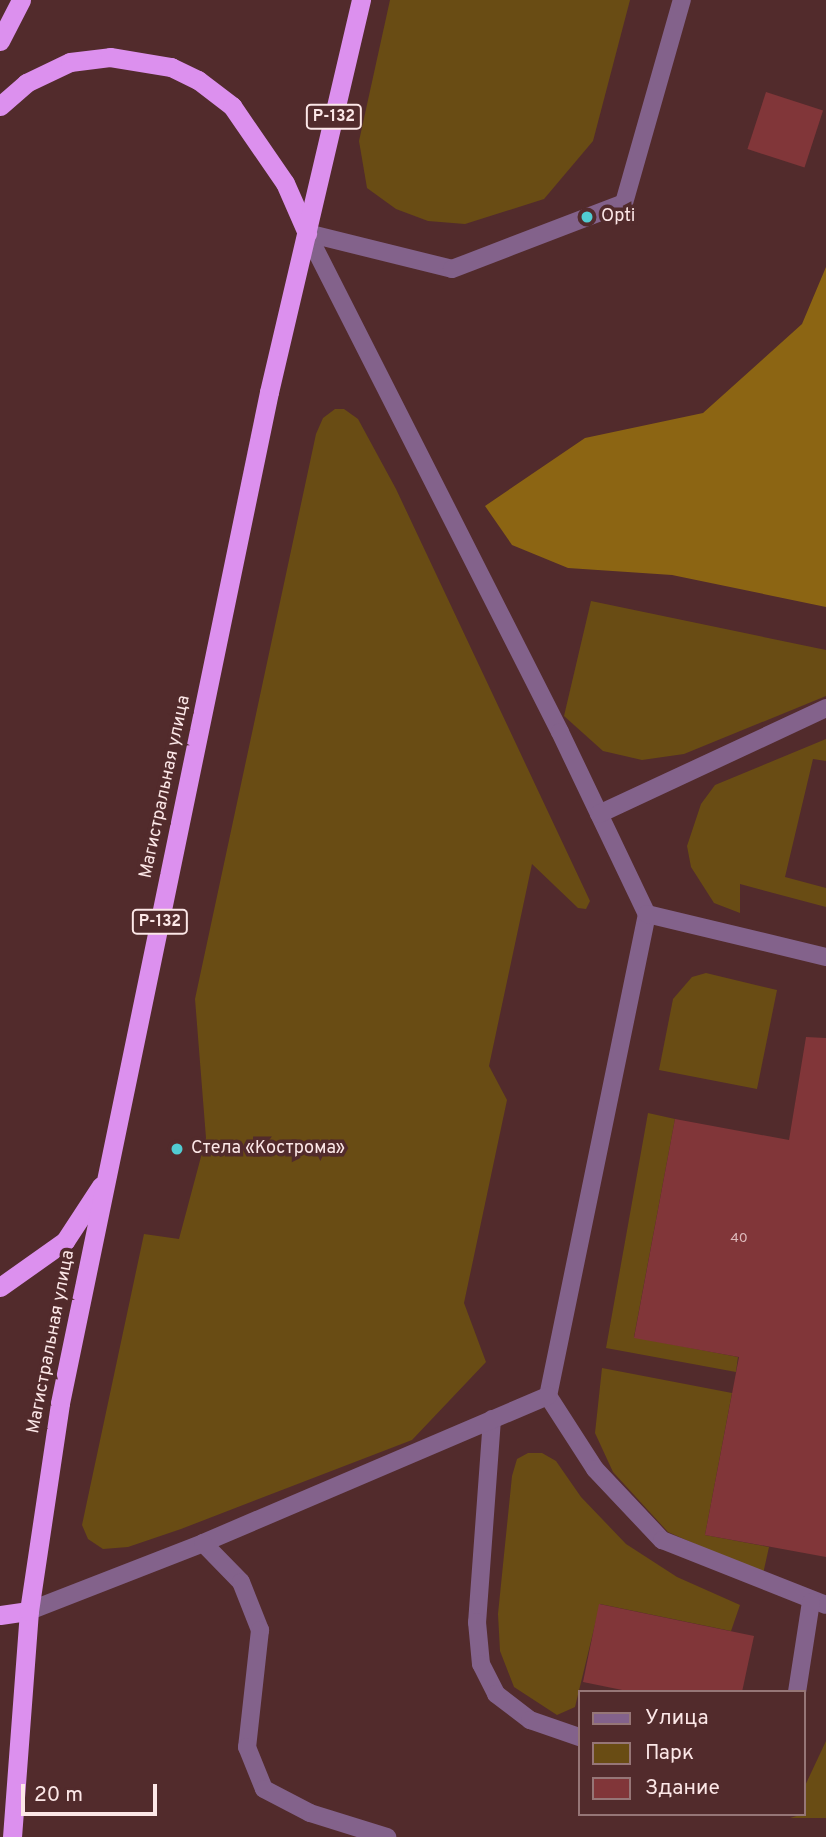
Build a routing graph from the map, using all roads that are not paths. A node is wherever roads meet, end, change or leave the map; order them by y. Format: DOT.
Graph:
graph roads {
  1 [pos="21,0"];
  2 [pos="361,0"];
  3 [pos="682,0"];
  4 [pos="0,41"];
  5 [pos="0,106"];
  6 [pos="307,233"];
  7 [pos="826,708"];
  8 [pos="599,814"];
  9 [pos="647,914"];
  10 [pos="826,957"];
  11 [pos="108,1177"];
  12 [pos="0,1287"];
  13 [pos="548,1396"];
  14 [pos="492,1419"];
  15 [pos="203,1543"];
  16 [pos="818,1603"];
  17 [pos="29,1611"];
  18 [pos="0,1615"];
  19 [pos="797,1690"];
  20 [pos="578,1737"];
  21 [pos="12,1837"];
  22 [pos="387,1837"];
  1 -- 4 [label="highway"];
  2 -- 6 [label="highway, Магистральная улица / Р-132"];
  3 -- 6 [label="street"];
  5 -- 6 [label="highway"];
  6 -- 8 [label="street"];
  6 -- 11 [label="highway, Магистральная улица / Р-132"];
  7 -- 8 [label="street"];
  8 -- 9 [label="street"];
  9 -- 10 [label="street"];
  9 -- 13 [label="street"];
  11 -- 12 [label="highway, Р-132"];
  11 -- 17 [label="highway, Магистральная улица"];
  13 -- 14 [label="street"];
  13 -- 16 [label="street"];
  14 -- 15 [label="street"];
  14 -- 20 [label="street"];
  15 -- 17 [label="street"];
  15 -- 22 [label="street"];
  16 -- 19 [label="street"];
  17 -- 18 [label="highway"];
  17 -- 21 [label="highway, Магистральная улица"];
}
